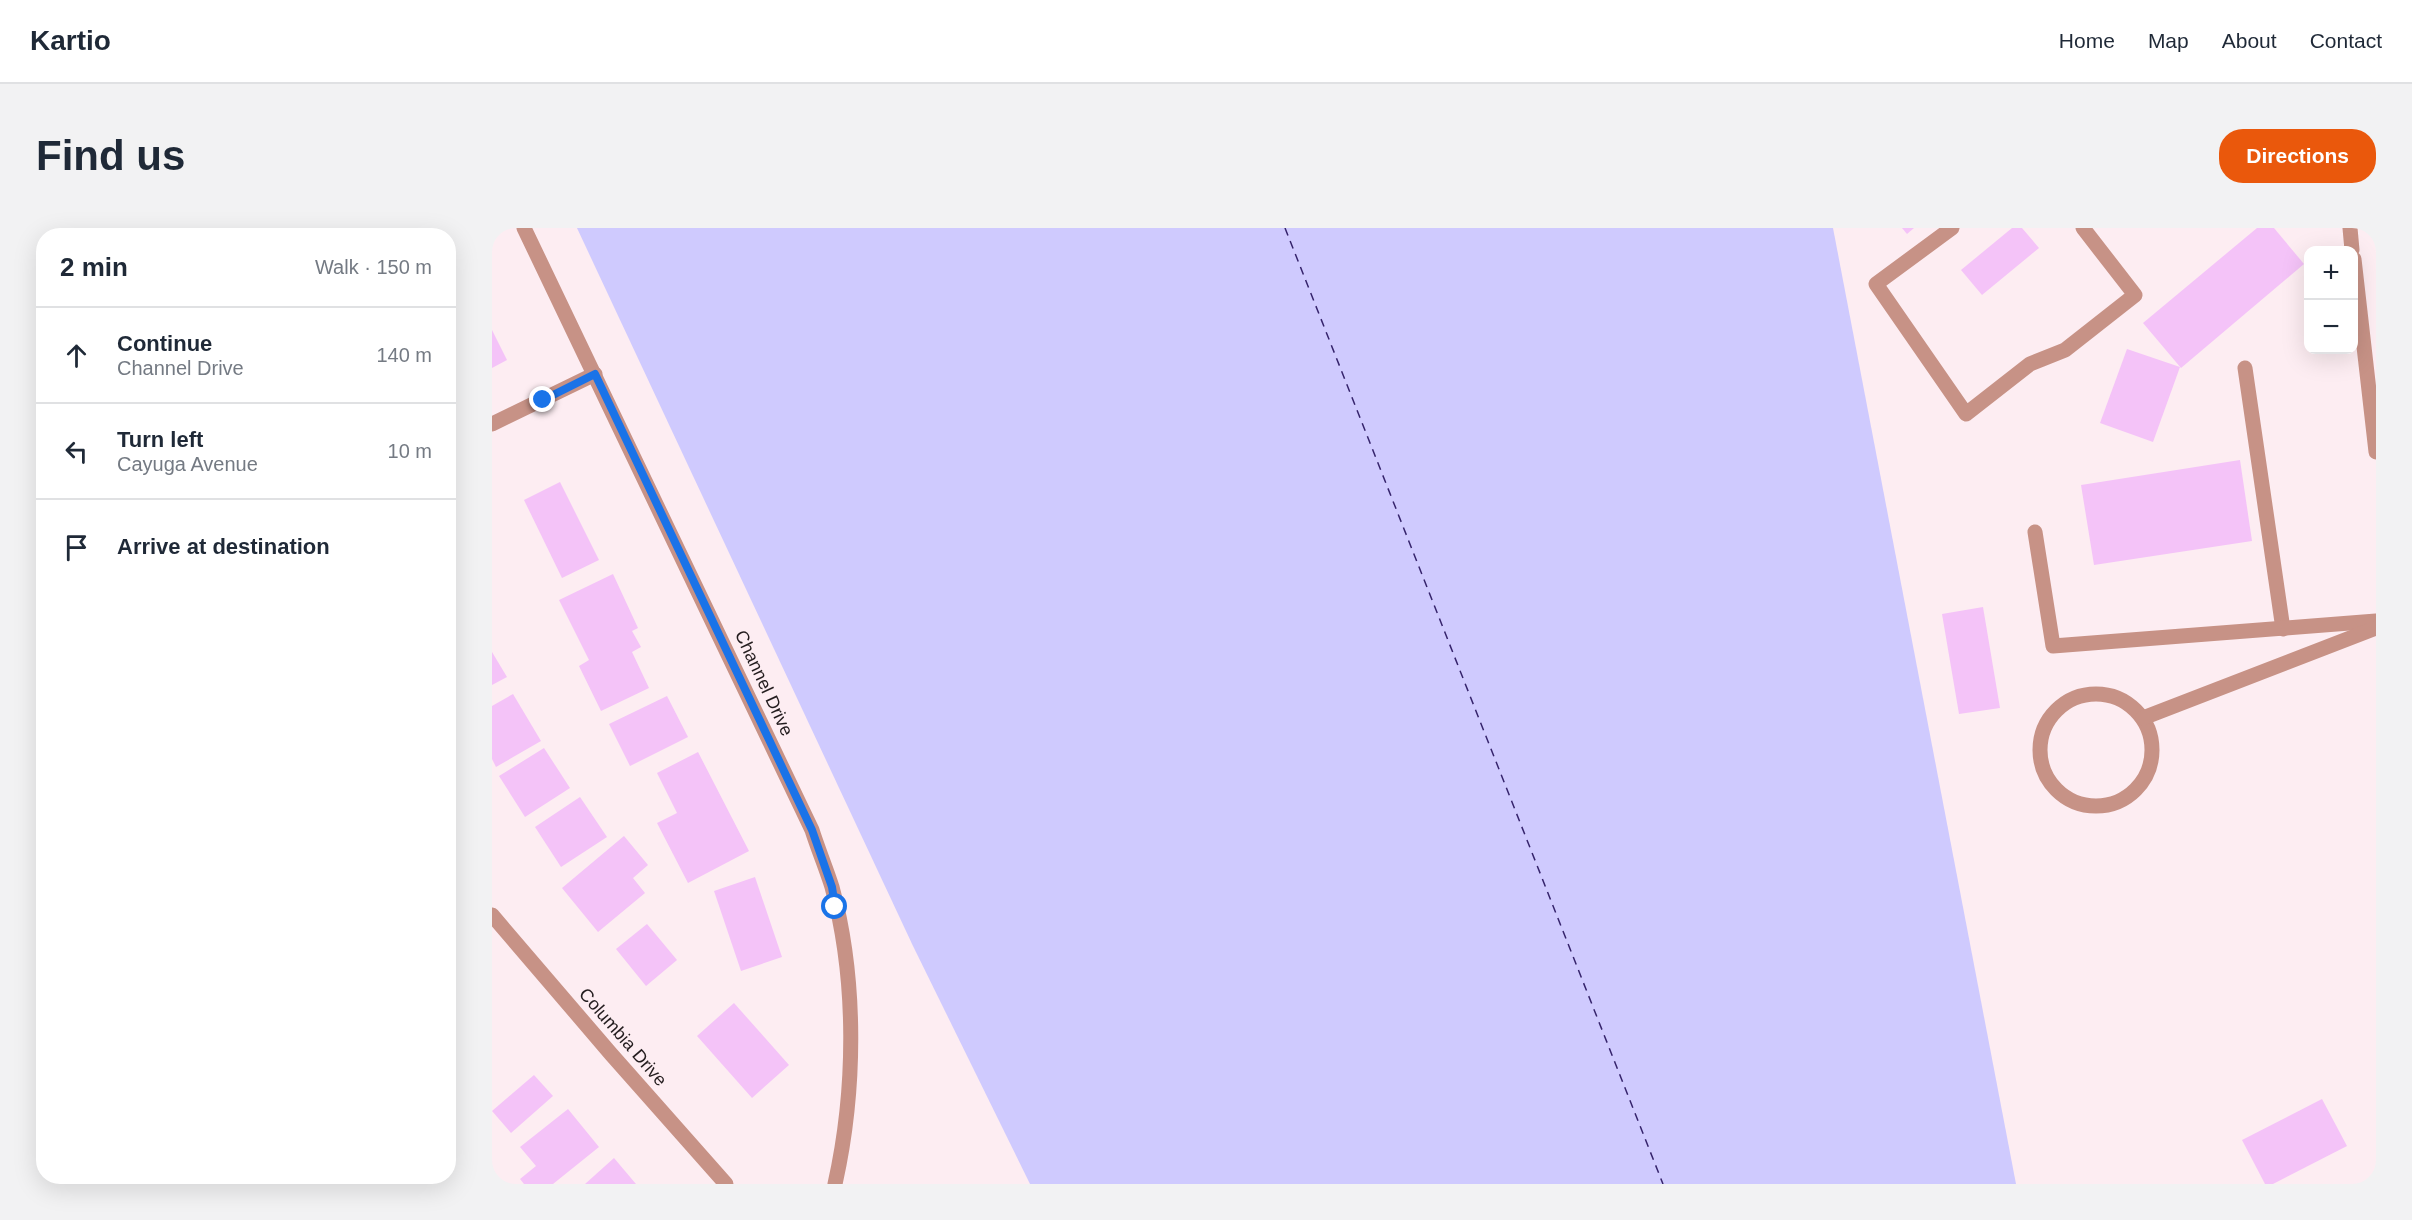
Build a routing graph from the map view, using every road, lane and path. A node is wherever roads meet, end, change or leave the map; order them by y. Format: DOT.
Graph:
graph roads {
  1 [pos="524,228"];
  2 [pos="1953,228"];
  3 [pos="2083,228"];
  4 [pos="2350,228"];
  5 [pos="2352,246"];
  6 [pos="2358,294"];
  7 [pos="2245,368"];
  8 [pos="595,374"];
  9 [pos="492,424"];
  10 [pos="2376,452"];
  11 [pos="2035,532"];
  12 [pos="2376,621"];
  13 [pos="2376,628"];
  14 [pos="2283,629"];
  15 [pos="2143,718"];
  16 [pos="492,915"];
  17 [pos="726,1184"];
  18 [pos="835,1184"];
  1 -- 8 [label="street, Channel Drive"];
  2 -- 3 [label="street"];
  4 -- 5 [label="street"];
  6 -- 10 [label="street"];
  7 -- 14 [label="street"];
  8 -- 9 [label="street"];
  8 -- 18 [label="street, Channel Drive"];
  11 -- 14 [label="street"];
  12 -- 14 [label="street"];
  13 -- 15 [label="street"];
  15 -- 15 [label="street"];
  16 -- 17 [label="street, Columbia Drive"];
}
